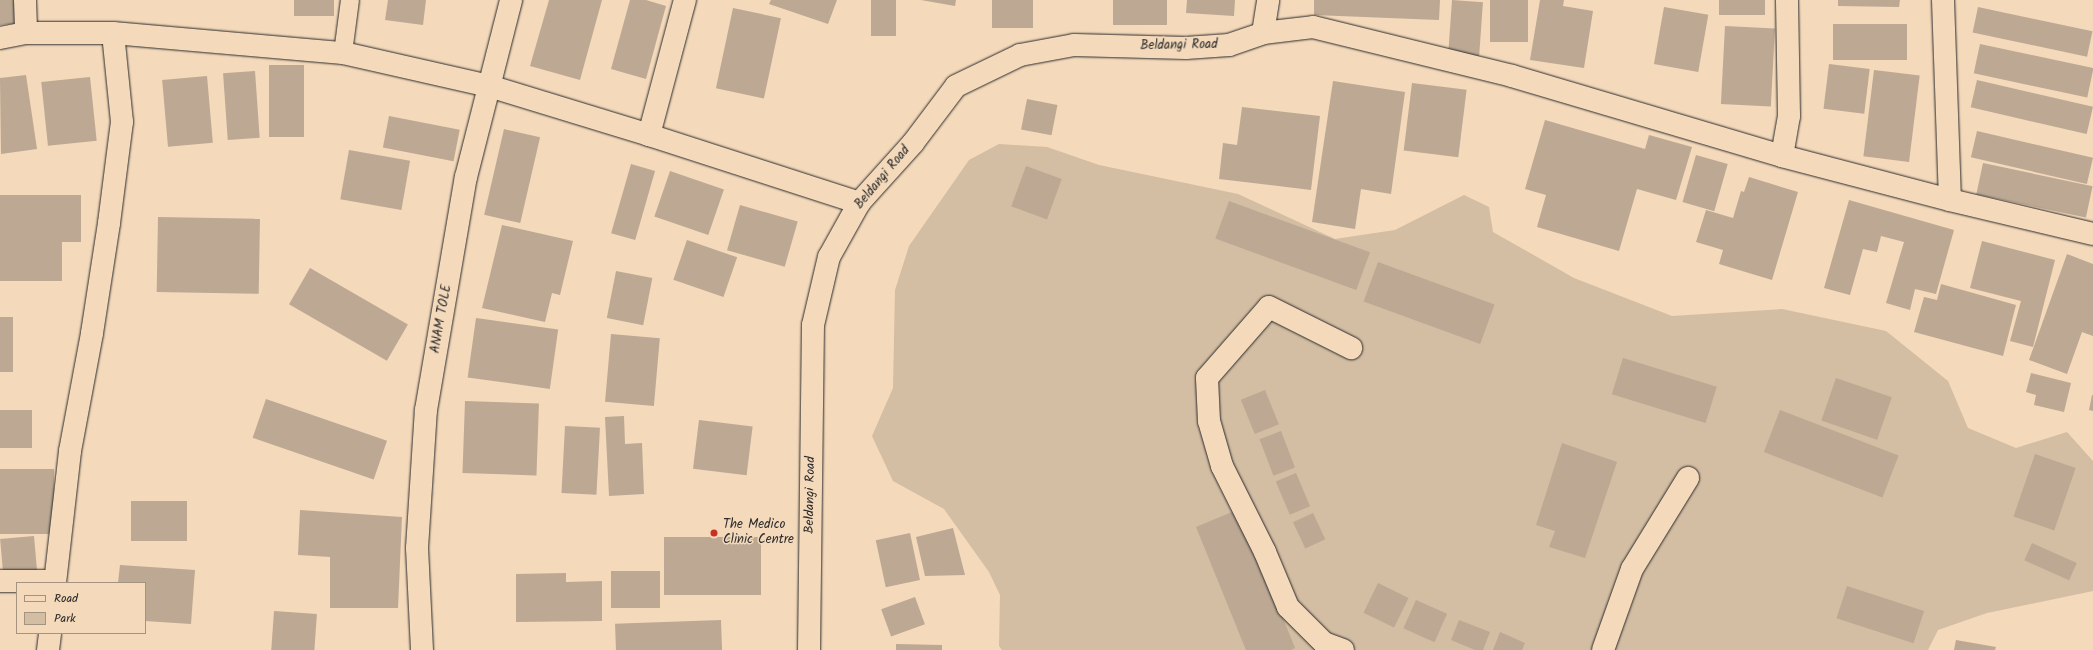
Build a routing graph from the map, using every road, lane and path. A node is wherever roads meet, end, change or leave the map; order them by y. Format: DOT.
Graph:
graph roads {
  1 [pos="25,0"];
  2 [pos="350,0"];
  3 [pos="511,0"];
  4 [pos="684,0"];
  5 [pos="1268,0"];
  6 [pos="1787,0"];
  7 [pos="1943,0"];
  8 [pos="26,33"];
  9 [pos="114,33"];
  10 [pos="1263,33"];
  11 [pos="0,38"];
  12 [pos="343,53"];
  13 [pos="489,86"];
  14 [pos="649,135"];
  15 [pos="1782,156"];
  16 [pos="1950,200"];
  17 [pos="859,204"];
  18 [pos="2093,234"];
  19 [pos="1351,348"];
  20 [pos="1688,478"];
  21 [pos="0,581"];
  22 [pos="55,582"];
  23 [pos="50,634"];
  24 [pos="422,647"];
  25 [pos="1331,648"];
  26 [pos="48,650"];
  27 [pos="809,650"];
  28 [pos="1603,650"];
  1 -- 8 [label="street"];
  2 -- 12 [label="lane"];
  3 -- 13 [label="street, ANAM TOLE"];
  4 -- 14 [label="street"];
  5 -- 10 [label="street"];
  6 -- 15 [label="street"];
  7 -- 16 [label="street"];
  8 -- 9 [label="street"];
  8 -- 11 [label="street"];
  9 -- 12 [label="street"];
  9 -- 22 [label="street"];
  10 -- 15 [label="street, Beldangi Road"];
  10 -- 17 [label="street, Beldangi Road"];
  12 -- 13 [label="street"];
  13 -- 14 [label="street"];
  13 -- 24 [label="street, ANAM TOLE"];
  14 -- 17 [label="street"];
  15 -- 16 [label="street, Beldangi Road"];
  16 -- 18 [label="street, Beldangi Road"];
  17 -- 27 [label="street, Beldangi Road"];
  19 -- 25 [label="street"];
  20 -- 28 [label="street"];
  21 -- 22 [label="street"];
  23 -- 26 [label="street"];
}
